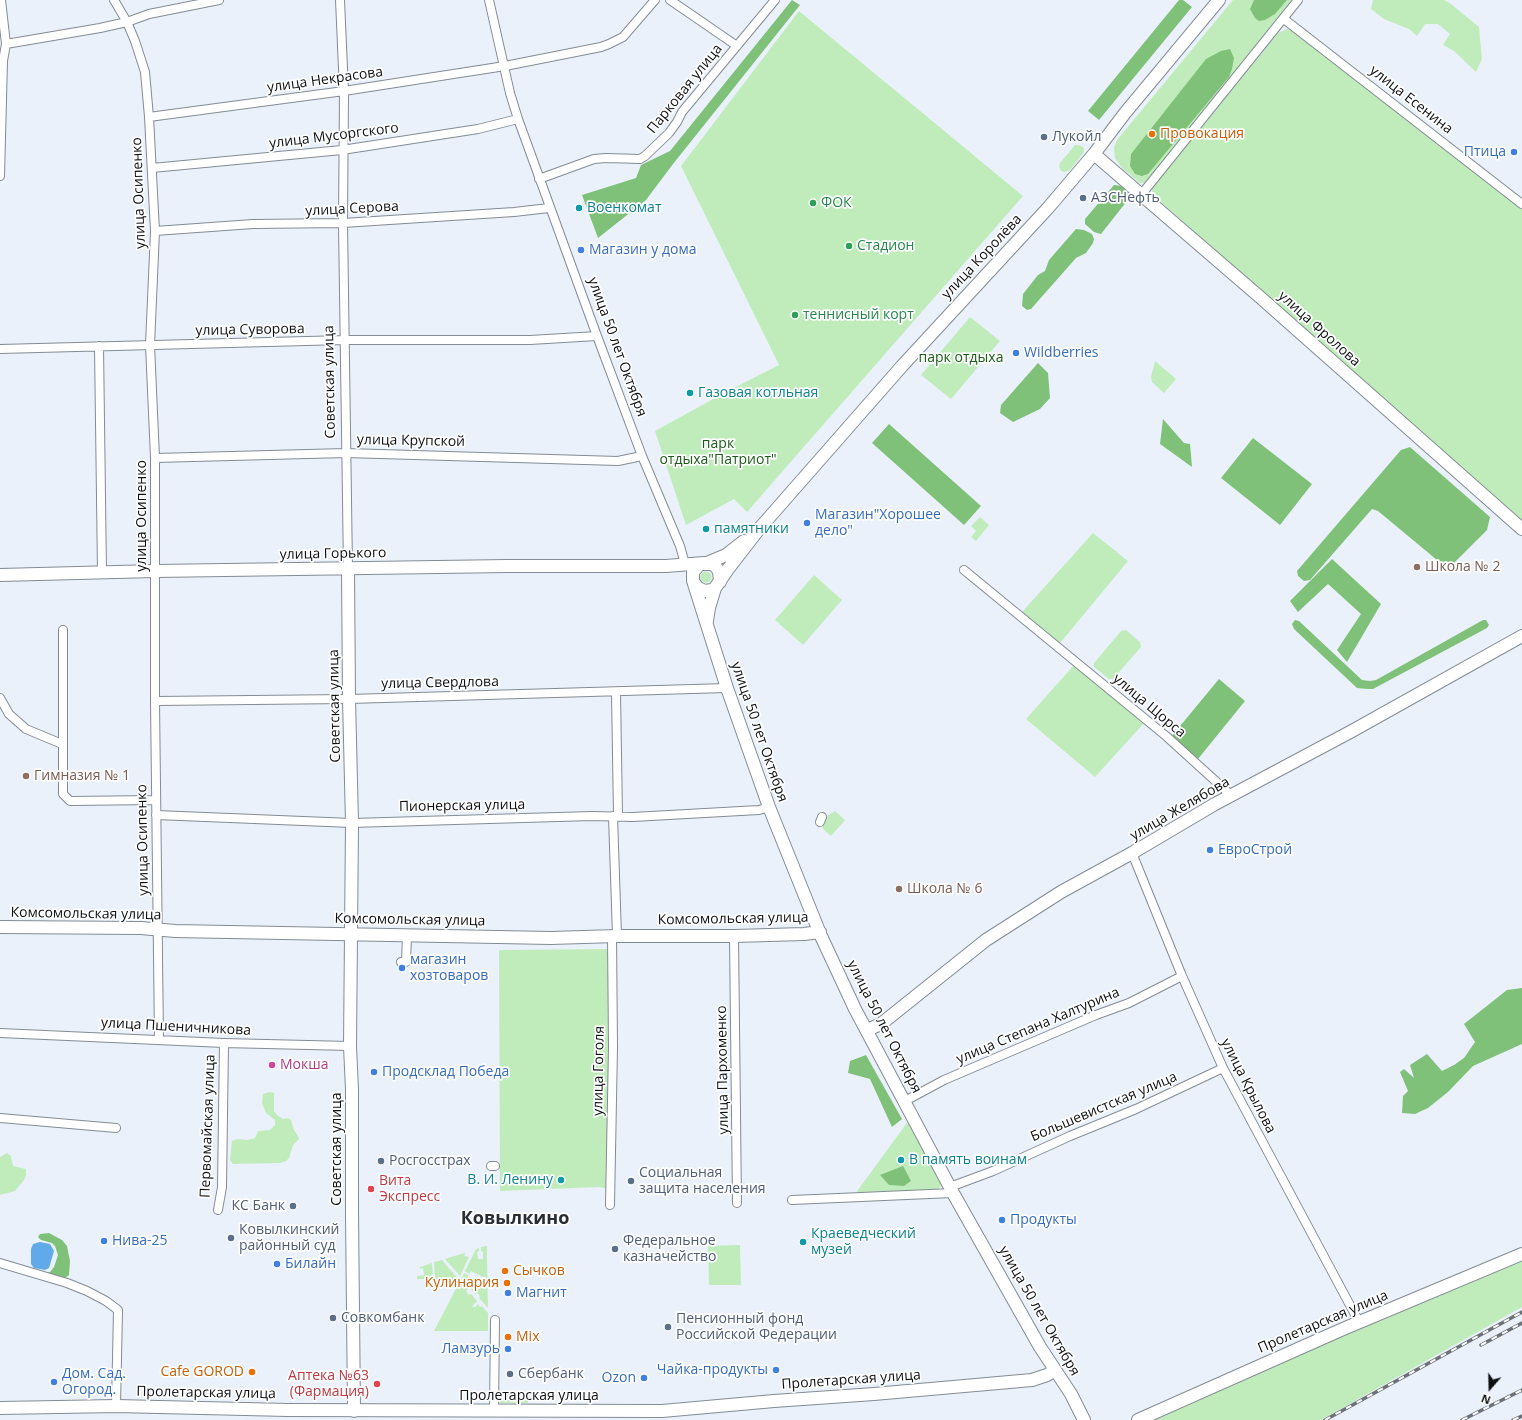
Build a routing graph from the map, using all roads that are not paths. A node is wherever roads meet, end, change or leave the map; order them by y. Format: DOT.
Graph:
graph roads {
  1 [pos="1,0"];
  2 [pos="114,0"];
  3 [pos="219,0"];
  4 [pos="340,0"];
  5 [pos="489,0"];
  6 [pos="655,0"];
  7 [pos="670,0"];
  8 [pos="775,0"];
  9 [pos="1218,0"];
  10 [pos="1298,0"];
  11 [pos="1284,19"];
  12 [pos="127,22"];
  13 [pos="6,44"];
  14 [pos="737,46"];
  15 [pos="505,66"];
  16 [pos="344,91"];
  17 [pos="149,117"];
  18 [pos="518,120"];
  19 [pos="342,150"];
  20 [pos="1094,154"];
  21 [pos="152,168"];
  22 [pos="0,176"];
  23 [pos="539,179"];
  24 [pos="1141,195"];
  25 [pos="1522,204"];
  26 [pos="549,208"];
  27 [pos="343,223"];
  28 [pos="155,231"];
  29 [pos="596,336"];
  30 [pos="344,340"];
  31 [pos="150,345"];
  32 [pos="99,346"];
  33 [pos="0,349"];
  34 [pos="346,452"];
  35 [pos="642,456"];
  36 [pos="155,458"];
  37 [pos="759,529"];
  38 [pos="1522,529"];
  39 [pos="706,563"];
  40 [pos="685,564"];
  41 [pos="666,566"];
  42 [pos="348,568"];
  43 [pos="964,570"];
  44 [pos="155,571"];
  45 [pos="102,573"];
  46 [pos="0,575"];
  47 [pos="694,582"];
  48 [pos="718,585"];
  49 [pos="707,626"];
  50 [pos="63,630"];
  51 [pos="1522,636"];
  52 [pos="727,688"];
  53 [pos="616,692"];
  54 [pos="0,698"];
  55 [pos="349,699"];
  56 [pos="155,700"];
  57 [pos="62,744"];
  58 [pos="1232,796"];
  59 [pos="156,800"];
  60 [pos="769,807"];
  61 [pos="156,815"];
  62 [pos="616,816"];
  63 [pos="352,823"];
  64 [pos="1132,853"];
  65 [pos="0,927"];
  66 [pos="157,930"];
  67 [pos="820,932"];
  68 [pos="351,934"];
  69 [pos="406,936"];
  70 [pos="615,936"];
  71 [pos="734,936"];
  72 [pos="402,964"];
  73 [pos="1182,976"];
  74 [pos="867,1030"];
  75 [pos="0,1033"];
  76 [pos="159,1039"];
  77 [pos="224,1043"];
  78 [pos="350,1046"];
  79 [pos="1223,1068"];
  80 [pos="905,1101"];
  81 [pos="0,1118"];
  82 [pos="116,1128"];
  83 [pos="952,1190"];
  84 [pos="792,1200"];
  85 [pos="737,1202"];
  86 [pos="610,1205"];
  87 [pos="218,1210"];
  88 [pos="1522,1254"];
  89 [pos="0,1263"];
  90 [pos="495,1320"];
  91 [pos="1359,1322"];
  92 [pos="1055,1370"];
  93 [pos="116,1406"];
  94 [pos="0,1408"];
  95 [pos="354,1411"];
  96 [pos="494,1411"];
  97 [pos="1084,1420"];
  98 [pos="1138,1420"];
  1 -- 13 [label="street"];
  2 -- 12 [label="street, улица Осипенко"];
  3 -- 12 [label="street"];
  4 -- 16 [label="street, Советская улица"];
  5 -- 15 [label="street, улица 50 лет Октября"];
  6 -- 15 [label="street"];
  7 -- 14 [label="street, Парковая улица"];
  8 -- 14 [label="street, Парковая улица"];
  9 -- 20 [label="street, улица Королёва"];
  10 -- 11 [label="street"];
  11 -- 24 [label="street"];
  11 -- 25 [label="street, улица Есенина"];
  12 -- 13 [label="street"];
  12 -- 17 [label="street, улица Осипенко"];
  13 -- 22 [label="street"];
  14 -- 23 [label="street, Парковая улица"];
  15 -- 16 [label="street, улица Некрасова"];
  15 -- 18 [label="street, улица 50 лет Октября"];
  16 -- 17 [label="street, улица Некрасова"];
  16 -- 19 [label="street, Советская улица"];
  17 -- 21 [label="street, улица Осипенко"];
  18 -- 19 [label="street, улица Мусоргского"];
  18 -- 23 [label="street, улица 50 лет Октября"];
  19 -- 21 [label="street, улица Мусоргского"];
  19 -- 27 [label="street, Советская улица"];
  20 -- 24 [label="street, улица Фролова"];
  20 -- 37 [label="street, улица Королёва"];
  21 -- 28 [label="street, улица Осипенко"];
  23 -- 26 [label="street, улица 50 лет Октября"];
  24 -- 38 [label="street, улица Фролова"];
  26 -- 27 [label="street, улица Серова"];
  26 -- 29 [label="street, улица 50 лет Октября"];
  27 -- 28 [label="street, улица Серова"];
  27 -- 30 [label="street, Советская улица"];
  28 -- 31 [label="street, улица Осипенко"];
  29 -- 30 [label="street, улица Суворова"];
  29 -- 35 [label="street, улица 50 лет Октября"];
  30 -- 31 [label="street, улица Суворова"];
  30 -- 34 [label="street, Советская улица"];
  31 -- 32 [label="street, улица Суворова"];
  31 -- 36 [label="street, улица Осипенко"];
  32 -- 33 [label="street, улица Суворова"];
  32 -- 45 [label="street"];
  34 -- 35 [label="street, улица Крупской"];
  34 -- 36 [label="street, улица Крупской"];
  34 -- 42 [label="street, Советская улица"];
  35 -- 40 [label="street, улица 50 лет Октября"];
  36 -- 44 [label="street, улица Осипенко"];
  37 -- 39 [label="street, улица Королёва"];
  37 -- 48 [label="street, улица Королёва"];
  39 -- 40 [label="street, улица Горького"];
  39 -- 47 [label="street"];
  39 -- 48 [label="street"];
  40 -- 41 [label="street, улица Горького"];
  41 -- 42 [label="street, улица Горького"];
  41 -- 47 [label="street, улица Горького"];
  42 -- 44 [label="street, улица Горького"];
  42 -- 55 [label="street, Советская улица"];
  43 -- 58 [label="street, улица Щорса"];
  44 -- 45 [label="street, улица Горького"];
  44 -- 56 [label="street, улица Осипенко"];
  45 -- 46 [label="street, улица Горького"];
  47 -- 48 [label="street"];
  47 -- 49 [label="street, улица 50 лет Октября"];
  48 -- 49 [label="street, улица 50 лет Октября"];
  49 -- 52 [label="street, улица 50 лет Октября"];
  50 -- 57 [label="street"];
  51 -- 58 [label="street, улица Желябова"];
  52 -- 53 [label="street, улица Свердлова"];
  52 -- 60 [label="street, улица 50 лет Октября"];
  53 -- 55 [label="street, улица Свердлова"];
  53 -- 62 [label="street, улица Гоголя"];
  54 -- 57 [label="street"];
  55 -- 56 [label="street, улица Свердлова"];
  55 -- 63 [label="street, Советская улица"];
  56 -- 59 [label="street, улица Осипенко"];
  57 -- 59 [label="street"];
  58 -- 64 [label="street, улица Желябова"];
  59 -- 61 [label="street, улица Осипенко"];
  60 -- 62 [label="street, Пионерская улица"];
  60 -- 67 [label="street, улица 50 лет Октября"];
  61 -- 63 [label="street, Пионерская улица"];
  61 -- 66 [label="street, улица Осипенко"];
  62 -- 63 [label="street, Пионерская улица"];
  62 -- 70 [label="street, улица Гоголя"];
  63 -- 68 [label="street, Советская улица"];
  64 -- 73 [label="street, улица Крылова"];
  64 -- 74 [label="street, улица Желябова"];
  65 -- 66 [label="street, Комсомольская улица"];
  66 -- 68 [label="street, Комсомольская улица"];
  66 -- 76 [label="street, улица Осипенко"];
  67 -- 71 [label="street, Комсомольская улица"];
  67 -- 74 [label="street, улица 50 лет Октября"];
  68 -- 69 [label="street, Комсомольская улица"];
  68 -- 78 [label="street, Советская улица"];
  69 -- 70 [label="street, Комсомольская улица"];
  69 -- 72 [label="street"];
  70 -- 71 [label="street, Комсомольская улица"];
  70 -- 86 [label="street, улица Гоголя"];
  71 -- 85 [label="street, улица Пархоменко"];
  73 -- 79 [label="street, улица Крылова"];
  73 -- 80 [label="street, улица Степана Халтурина"];
  74 -- 80 [label="street, улица 50 лет Октября"];
  75 -- 76 [label="street, улица Пшеничникова"];
  76 -- 77 [label="street, улица Пшеничникова"];
  77 -- 78 [label="street, улица Пшеничникова"];
  77 -- 87 [label="street, Первомайская улица"];
  78 -- 95 [label="street, Советская улица"];
  79 -- 83 [label="street, Большевистская улица"];
  79 -- 91 [label="street, улица Крылова"];
  80 -- 83 [label="street, улица 50 лет Октября"];
  81 -- 82 [label="street"];
  83 -- 84 [label="street, Большевистская улица"];
  83 -- 92 [label="street, улица 50 лет Октября"];
  88 -- 91 [label="street, Пролетарская улица"];
  89 -- 93 [label="street"];
  90 -- 96 [label="street"];
  91 -- 98 [label="street, Пролетарская улица"];
  92 -- 96 [label="street, Пролетарская улица"];
  92 -- 97 [label="street, улица 50 лет Октября"];
  93 -- 94 [label="street, Пролетарская улица"];
  93 -- 95 [label="street, Пролетарская улица"];
  95 -- 96 [label="street, Пролетарская улица"];
}
